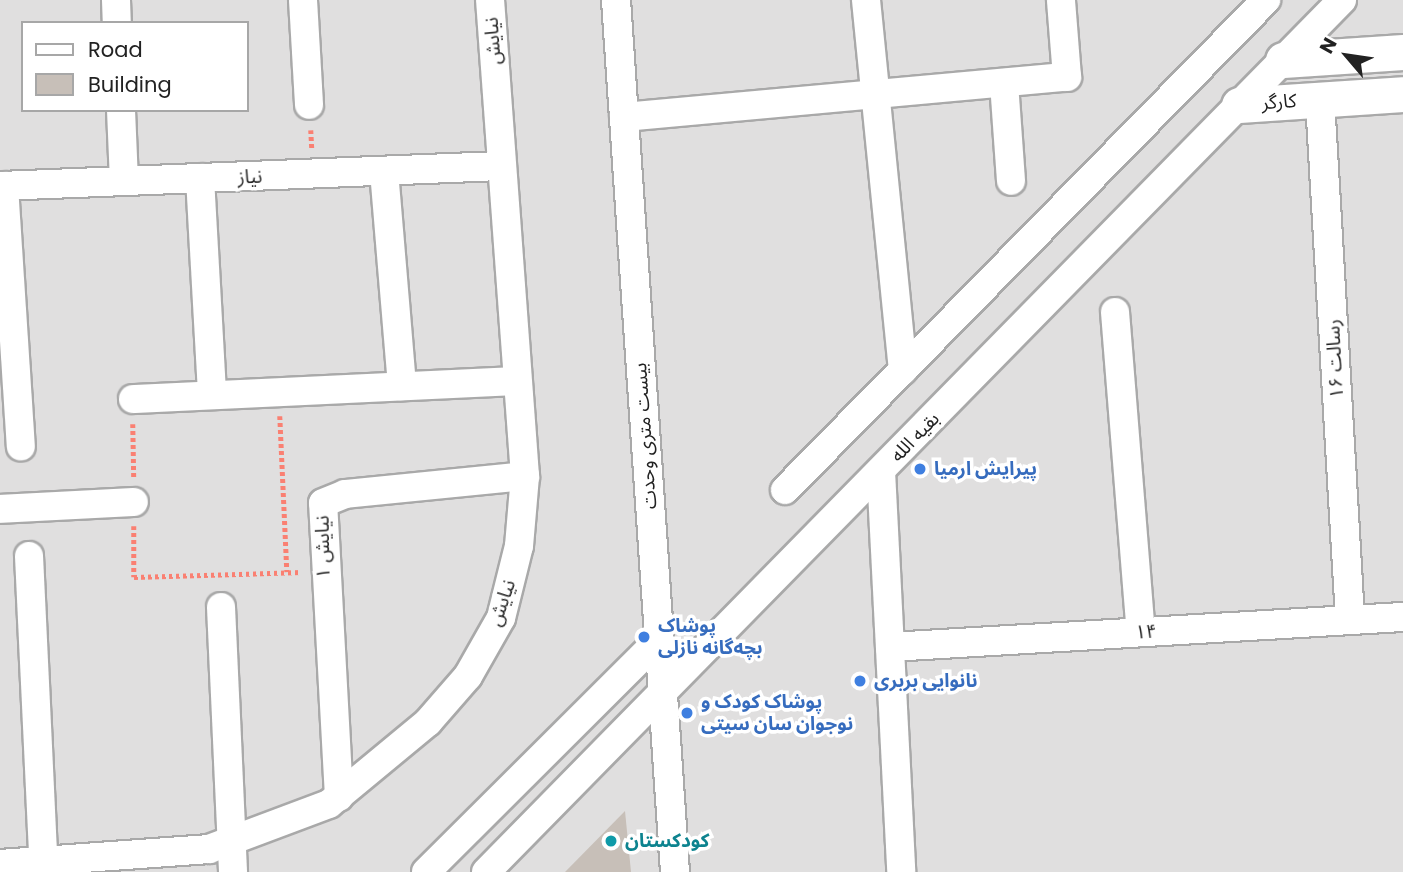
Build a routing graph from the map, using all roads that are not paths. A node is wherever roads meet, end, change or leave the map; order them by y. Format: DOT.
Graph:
graph roads {
  1 [pos="116,0"];
  2 [pos="303,0"];
  3 [pos="490,0"];
  4 [pos="616,0"];
  5 [pos="866,0"];
  6 [pos="1061,0"];
  7 [pos="1237,0"];
  8 [pos="1266,0"];
  9 [pos="1342,0"];
  10 [pos="117,21"];
  11 [pos="1239,28"];
  12 [pos="1403,52"];
  13 [pos="1283,61"];
  14 [pos="1004,83"];
  15 [pos="1403,94"];
  16 [pos="873,95"];
  17 [pos="1320,100"];
  18 [pos="309,105"];
  19 [pos="1239,105"];
  20 [pos="121,112"];
  21 [pos="624,117"];
  22 [pos="501,166"];
  23 [pos="384,171"];
  24 [pos="200,178"];
  25 [pos="124,181"];
  26 [pos="1012,181"];
  27 [pos="2,186"];
  28 [pos="1115,312"];
  29 [pos="903,370"];
  30 [pos="513,381"];
  31 [pos="402,386"];
  32 [pos="212,395"];
  33 [pos="133,399"];
  34 [pos="21,446"];
  35 [pos="881,471"];
  36 [pos="525,476"];
  37 [pos="785,490"];
  38 [pos="134,502"];
  39 [pos="0,509"];
  40 [pos="29,556"];
  41 [pos="221,607"];
  42 [pos="1403,617"];
  43 [pos="1350,619"];
  44 [pos="1141,632"];
  45 [pos="659,640"];
  46 [pos="890,647"];
  47 [pos="663,690"];
  48 [pos="339,796"];
  49 [pos="230,842"];
  50 [pos="0,864"];
  51 [pos="44,867"];
  52 [pos="233,872"];
  53 [pos="426,872"];
  54 [pos="486,872"];
  55 [pos="675,872"];
  56 [pos="901,872"];
  1 -- 10 [label="street"];
  2 -- 18 [label="street"];
  3 -- 22 [label="street, نیایش"];
  4 -- 21 [label="street, بیست متری وحدت"];
  5 -- 16 [label="street"];
  6 -- 14 [label="street"];
  7 -- 11 [label="street"];
  8 -- 11 [label="street"];
  9 -- 13 [label="street, بقیه الله"];
  11 -- 29 [label="street"];
  12 -- 13 [label="street"];
  13 -- 19 [label="street, بقیه الله"];
  14 -- 16 [label="street"];
  14 -- 26 [label="street"];
  15 -- 17 [label="street, کارگر"];
  16 -- 21 [label="street"];
  16 -- 29 [label="street"];
  17 -- 19 [label="street, کارگر"];
  17 -- 43 [label="street, رسالت ۱۶"];
  19 -- 35 [label="street, بقیه الله"];
  20 -- 25 [label="street"];
  21 -- 45 [label="street, بیست متری وحدت"];
  22 -- 23 [label="street, نیاز"];
  22 -- 30 [label="street, نیایش"];
  23 -- 24 [label="street, نیاز"];
  23 -- 31 [label="street"];
  24 -- 25 [label="street, نیاز"];
  24 -- 32 [label="street"];
  25 -- 27 [label="street, نیاز"];
  27 -- 34 [label="street"];
  28 -- 44 [label="street"];
  29 -- 37 [label="street"];
  30 -- 31 [label="street"];
  30 -- 36 [label="street, نیایش"];
  31 -- 32 [label="street"];
  32 -- 33 [label="street"];
  35 -- 46 [label="street"];
  35 -- 47 [label="street, بقیه الله"];
  36 -- 48 [label="street, نیایش"];
  36 -- 48 [label="street, نیایش ۱"];
  38 -- 39 [label="street"];
  40 -- 51 [label="street"];
  41 -- 49 [label="street"];
  42 -- 43 [label="street, ۱۴"];
  43 -- 44 [label="street, ۱۴"];
  44 -- 46 [label="street, ۱۴"];
  45 -- 47 [label="street, بیست متری وحدت"];
  45 -- 53 [label="street"];
  46 -- 56 [label="street"];
  47 -- 54 [label="street, بقیه الله"];
  47 -- 55 [label="street, بیست متری وحدت"];
  48 -- 49 [label="street, نیایش"];
  49 -- 51 [label="street, نیایش"];
  49 -- 52 [label="street"];
  50 -- 51 [label="street, نیایش"];
}
